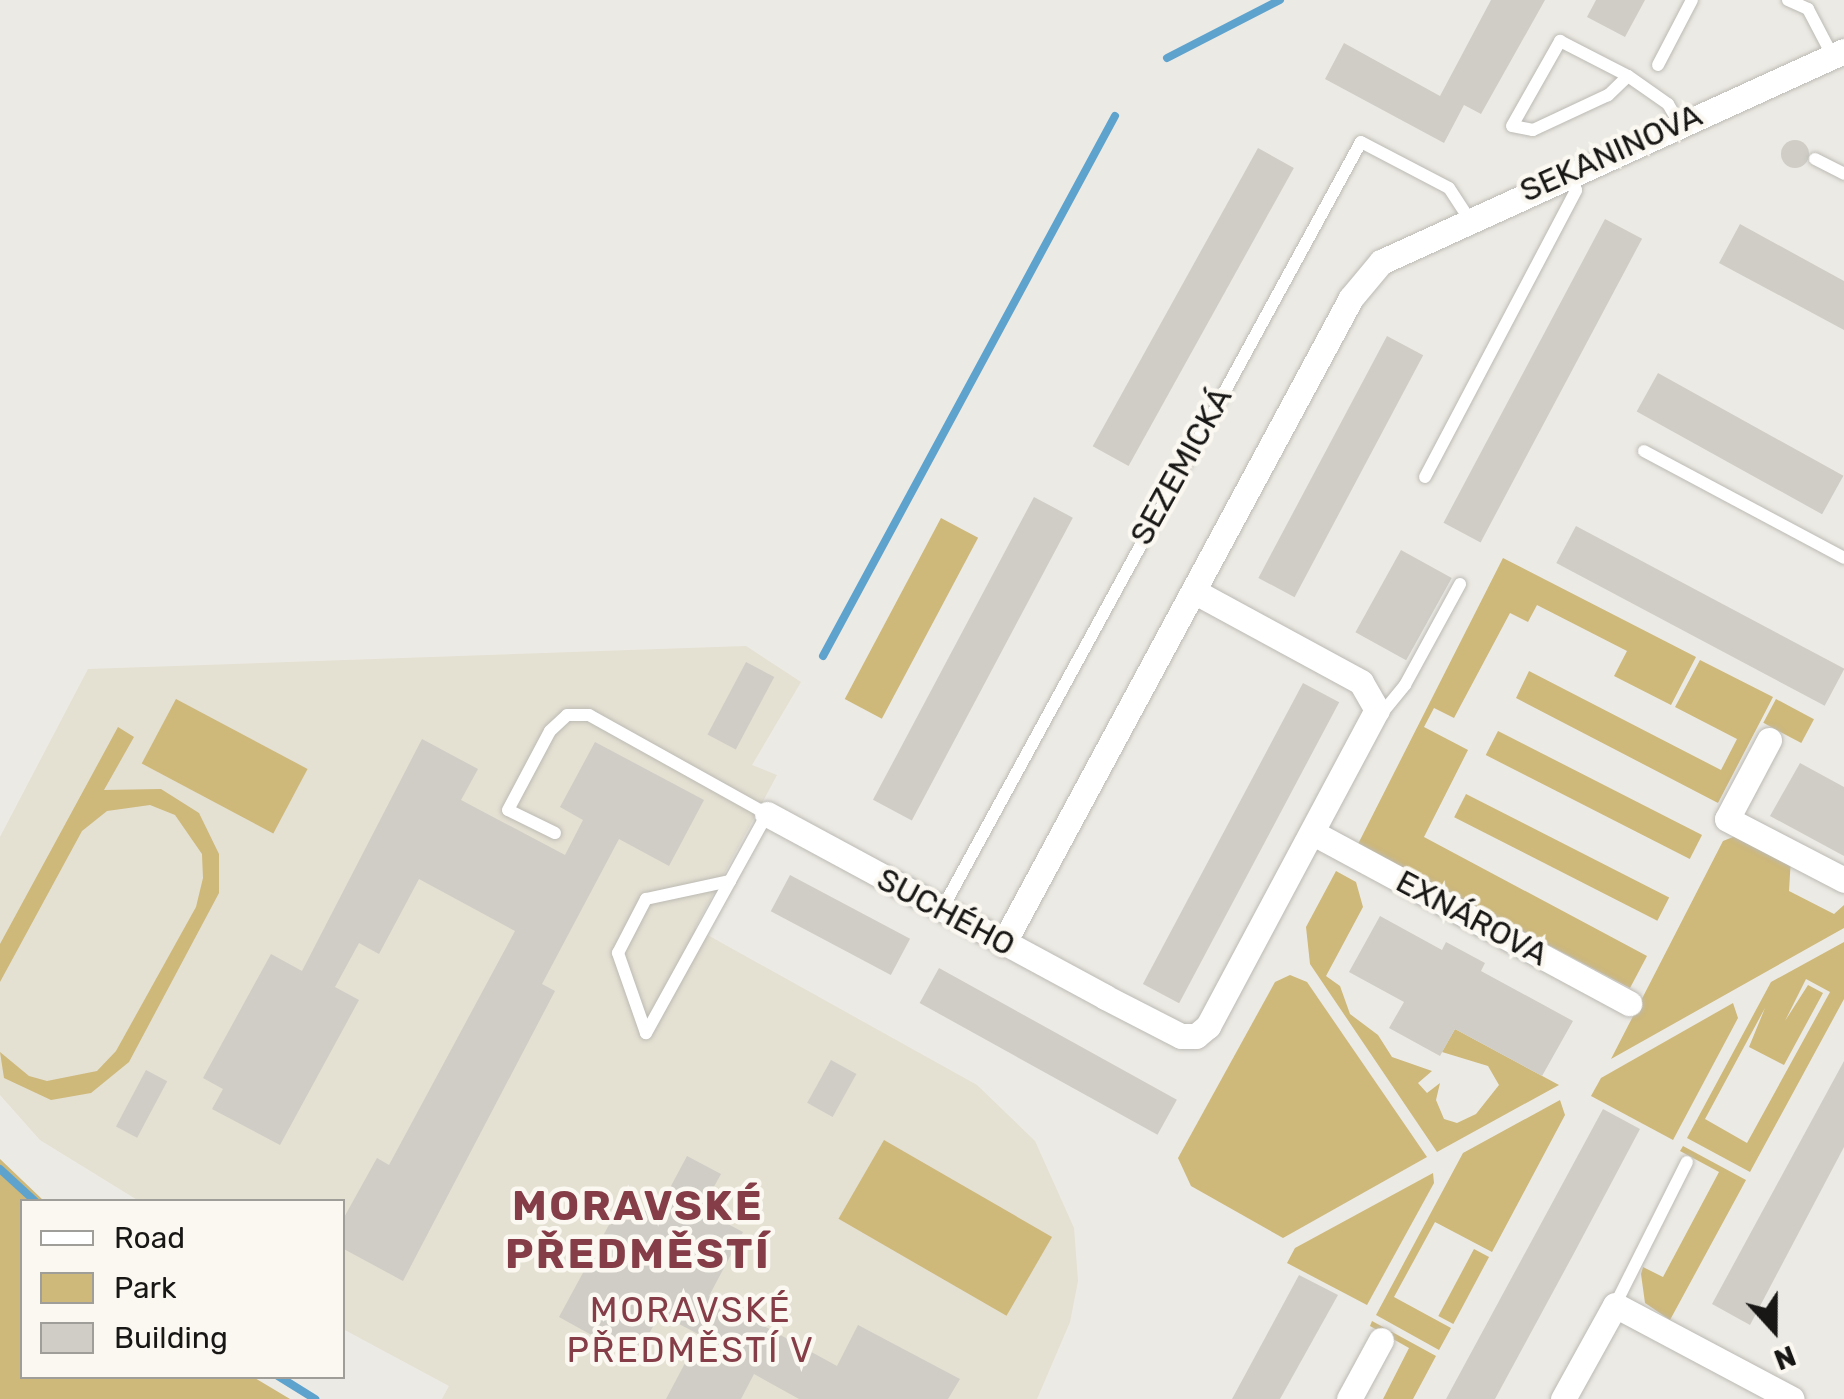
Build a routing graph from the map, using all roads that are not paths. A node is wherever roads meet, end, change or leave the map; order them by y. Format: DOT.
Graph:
graph roads {
  1 [pos="1692,0"];
  2 [pos="1788,0"];
  3 [pos="1810,5"];
  4 [pos="1838,53"];
  5 [pos="1658,64"];
  6 [pos="1628,76"];
  7 [pos="1678,122"];
  8 [pos="1815,159"];
  9 [pos="1568,172"];
  10 [pos="1844,174"];
  11 [pos="1468,218"];
  12 [pos="1644,451"];
  13 [pos="1424,477"];
  14 [pos="1844,558"];
  15 [pos="1460,584"];
  16 [pos="1194,592"];
  17 [pos="1376,721"];
  18 [pos="1768,740"];
  19 [pos="766,814"];
  20 [pos="556,833"];
  21 [pos="1315,834"];
  22 [pos="1844,880"];
  23 [pos="730,881"];
  24 [pos="941,911"];
  25 [pos="1004,944"];
  26 [pos="1629,1002"];
  27 [pos="1687,1162"];
  28 [pos="1615,1304"];
  29 [pos="1381,1340"];
  30 [pos="1349,1399"];
  31 [pos="1563,1399"];
  32 [pos="1792,1399"];
  1 -- 5 [label="lane"];
  2 -- 3 [label="lane"];
  3 -- 4 [label="lane"];
  4 -- 7 [label="street, SEKANINOVA"];
  6 -- 6 [label="lane"];
  6 -- 7 [label="lane"];
  7 -- 9 [label="street, SEKANINOVA"];
  8 -- 10 [label="lane"];
  9 -- 11 [label="street, SEKANINOVA"];
  9 -- 13 [label="lane"];
  11 -- 16 [label="street, SEKANINOVA"];
  11 -- 24 [label="lane, SEZEMICKÁ"];
  12 -- 14 [label="lane"];
  15 -- 17 [label="lane"];
  16 -- 17 [label="street"];
  16 -- 25 [label="street"];
  17 -- 21 [label="street"];
  18 -- 22 [label="street"];
  19 -- 20 [label="lane"];
  19 -- 23 [label="lane"];
  19 -- 24 [label="street, SUCHÉHO"];
  21 -- 25 [label="street, SUCHÉHO"];
  21 -- 26 [label="street, EXNÁROVA"];
  23 -- 23 [label="lane"];
  24 -- 25 [label="street, SUCHÉHO"];
  27 -- 28 [label="lane"];
  28 -- 31 [label="street"];
  28 -- 32 [label="street"];
  29 -- 30 [label="street"];
}
